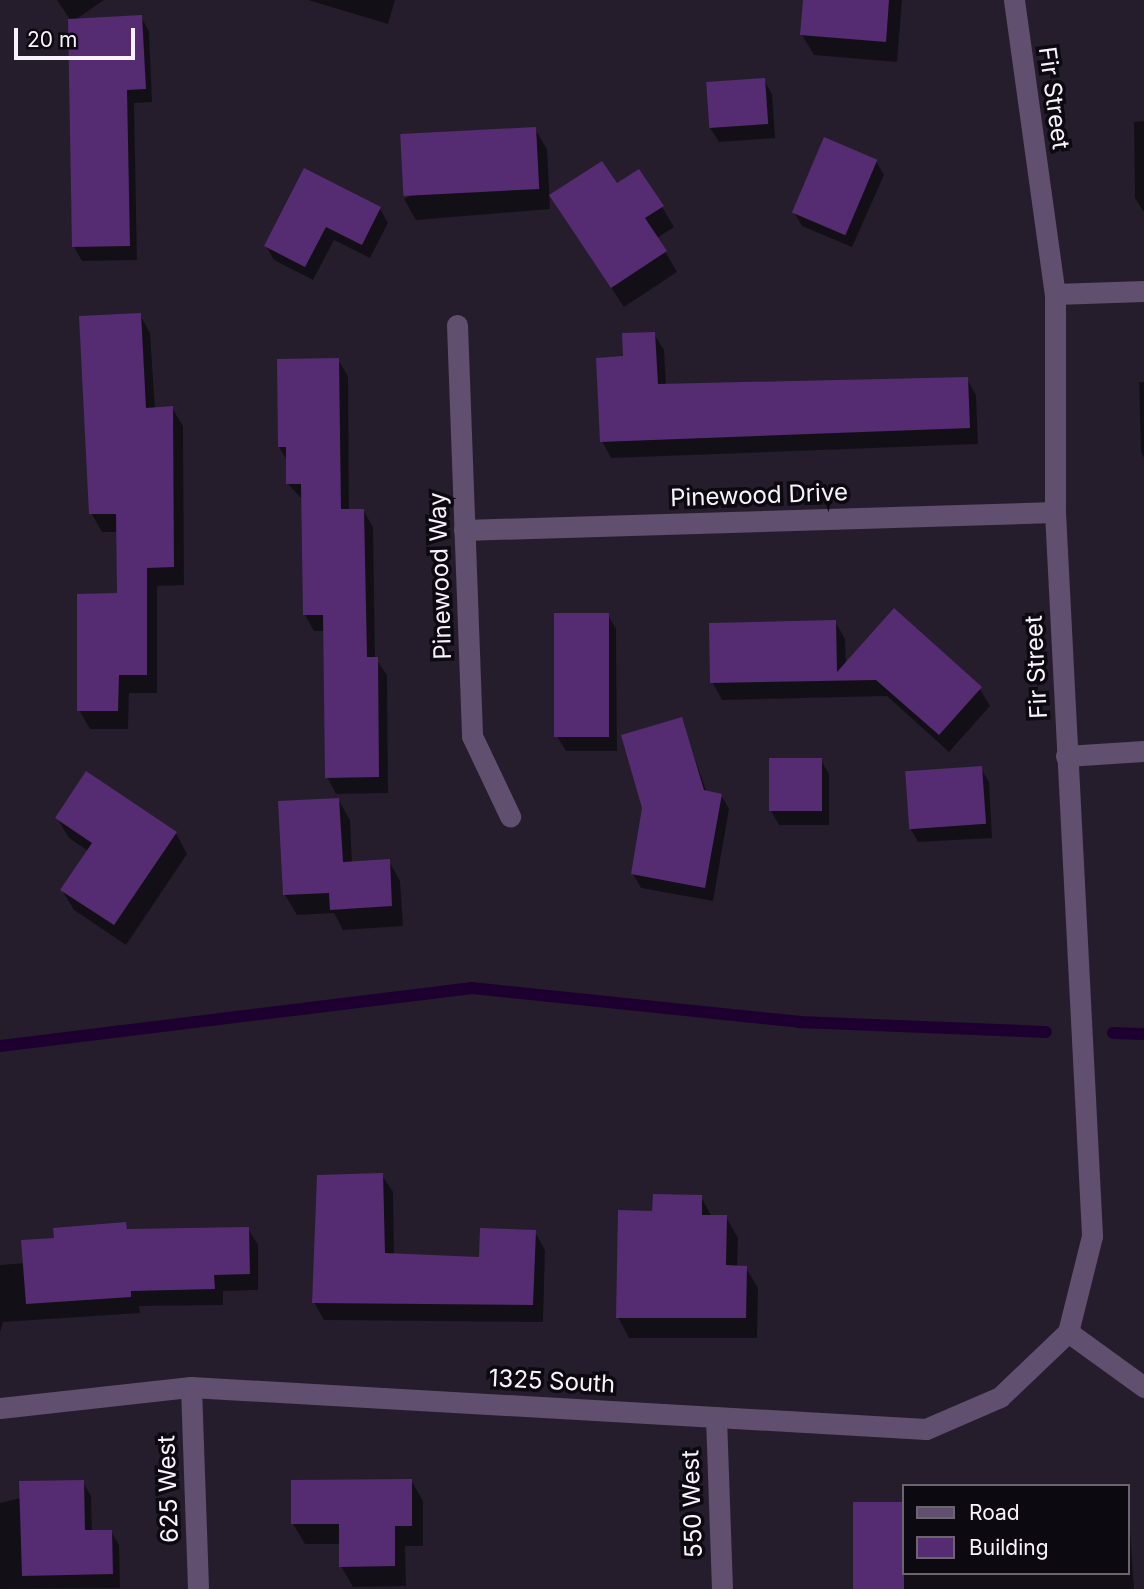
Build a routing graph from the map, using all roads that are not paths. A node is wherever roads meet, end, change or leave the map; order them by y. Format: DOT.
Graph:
graph roads {
  1 [pos="1014,0"];
  2 [pos="1144,291"];
  3 [pos="1055,294"];
  4 [pos="457,325"];
  5 [pos="1055,512"];
  6 [pos="464,530"];
  7 [pos="1144,751"];
  8 [pos="1066,756"];
  9 [pos="510,816"];
  10 [pos="1068,1332"];
  11 [pos="191,1387"];
  12 [pos="1144,1387"];
  13 [pos="0,1408"];
  14 [pos="716,1417"];
  15 [pos="198,1589"];
  16 [pos="722,1589"];
  1 -- 3 [label="street, Fir Street"];
  2 -- 3 [label="street"];
  3 -- 5 [label="street, Fir Street"];
  4 -- 6 [label="street, Pinewood Way"];
  5 -- 6 [label="street, Pinewood Drive"];
  5 -- 8 [label="street, Fir Street"];
  6 -- 9 [label="street, Pinewood Way"];
  7 -- 8 [label="street"];
  8 -- 10 [label="street, Fir Street"];
  10 -- 12 [label="street"];
  10 -- 14 [label="street, 1325 South"];
  11 -- 13 [label="street, 1325 South"];
  11 -- 14 [label="street, 1325 South"];
  11 -- 15 [label="street, 625 West"];
  14 -- 16 [label="street, 550 West"];
}
